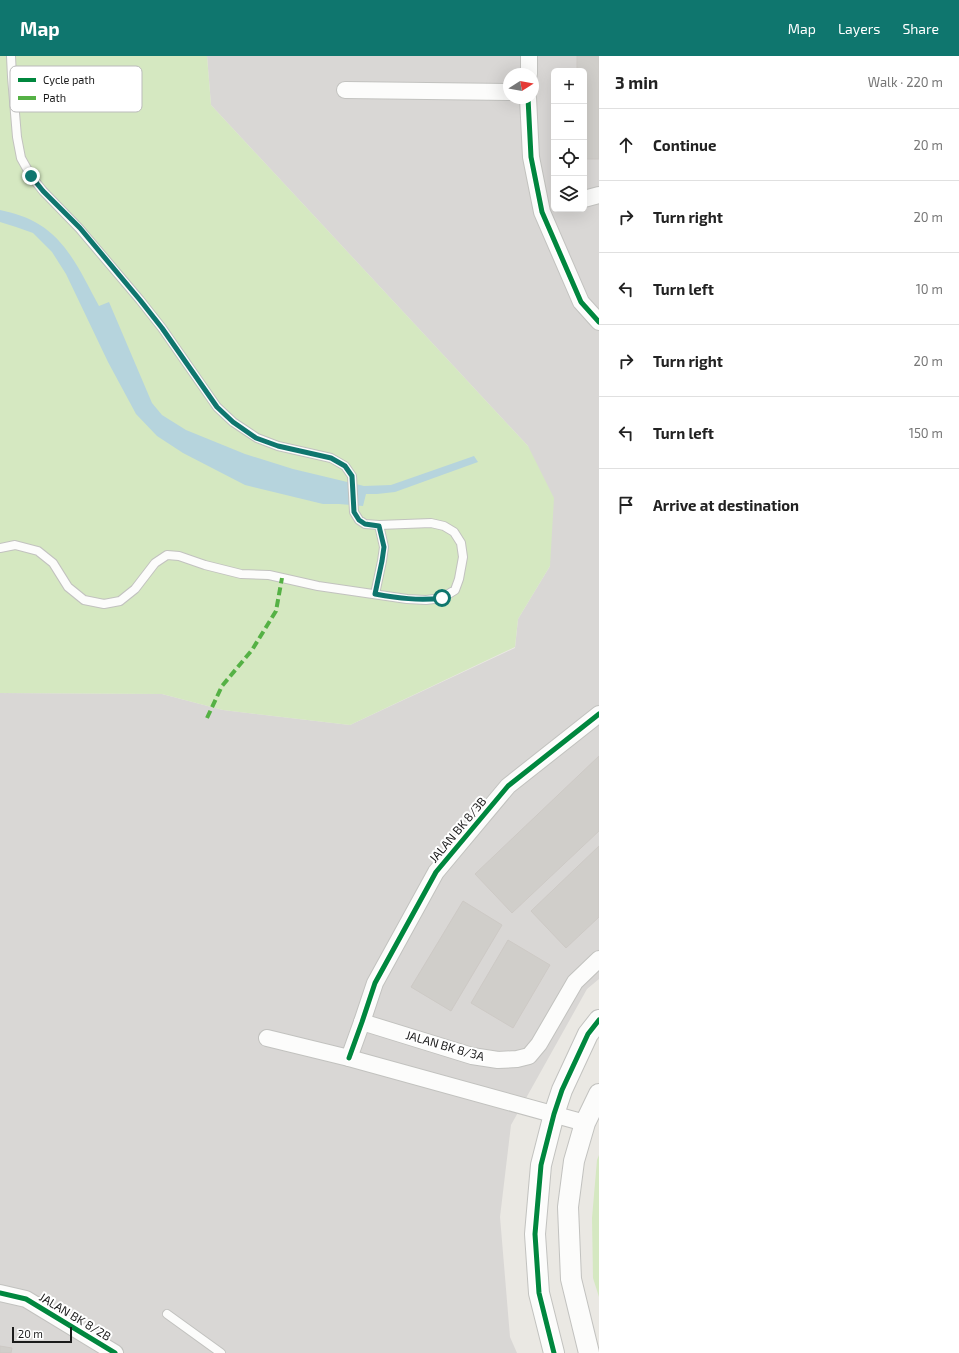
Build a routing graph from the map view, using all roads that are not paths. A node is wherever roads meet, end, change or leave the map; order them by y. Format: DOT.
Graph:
graph roads {
  1 [pos="11,56"];
  2 [pos="529,56"];
  3 [pos="11,66"];
  4 [pos="529,68"];
  5 [pos="345,90"];
  6 [pos="503,92"];
  7 [pos="528,104"];
  8 [pos="15,112"];
  9 [pos="599,195"];
  10 [pos="587,198"];
  11 [pos="548,210"];
  12 [pos="599,322"];
  13 [pos="379,526"];
  14 [pos="0,548"];
  15 [pos="375,594"];
  16 [pos="599,714"];
  17 [pos="599,960"];
  18 [pos="599,1020"];
  19 [pos="362,1022"];
  20 [pos="267,1038"];
  21 [pos="349,1058"];
  22 [pos="599,1094"];
  23 [pos="554,1114"];
  24 [pos="585,1123"];
  25 [pos="0,1293"];
  26 [pos="167,1314"];
  27 [pos="115,1353"];
  28 [pos="221,1353"];
  29 [pos="554,1353"];
  30 [pos="589,1353"];
  1 -- 3 [label="lane"];
  2 -- 4 [label="street"];
  5 -- 6 [label="street"];
  7 -- 11 [label="street"];
  8 -- 13 [label="lane"];
  9 -- 10 [label="street"];
  11 -- 12 [label="street"];
  13 -- 15 [label="lane"];
  13 -- 15 [label="lane"];
  14 -- 15 [label="lane"];
  16 -- 19 [label="street, JALAN BK 8/3B"];
  17 -- 19 [label="street, JALAN BK 8/3A"];
  18 -- 23 [label="street"];
  19 -- 21 [label="street, JALAN BK 8/3B"];
  20 -- 21 [label="street"];
  21 -- 23 [label="street"];
  22 -- 24 [label="street"];
  23 -- 24 [label="street"];
  23 -- 29 [label="street"];
  24 -- 30 [label="street"];
  25 -- 27 [label="street, JALAN BK 8/2B"];
  26 -- 28 [label="lane"];
}
